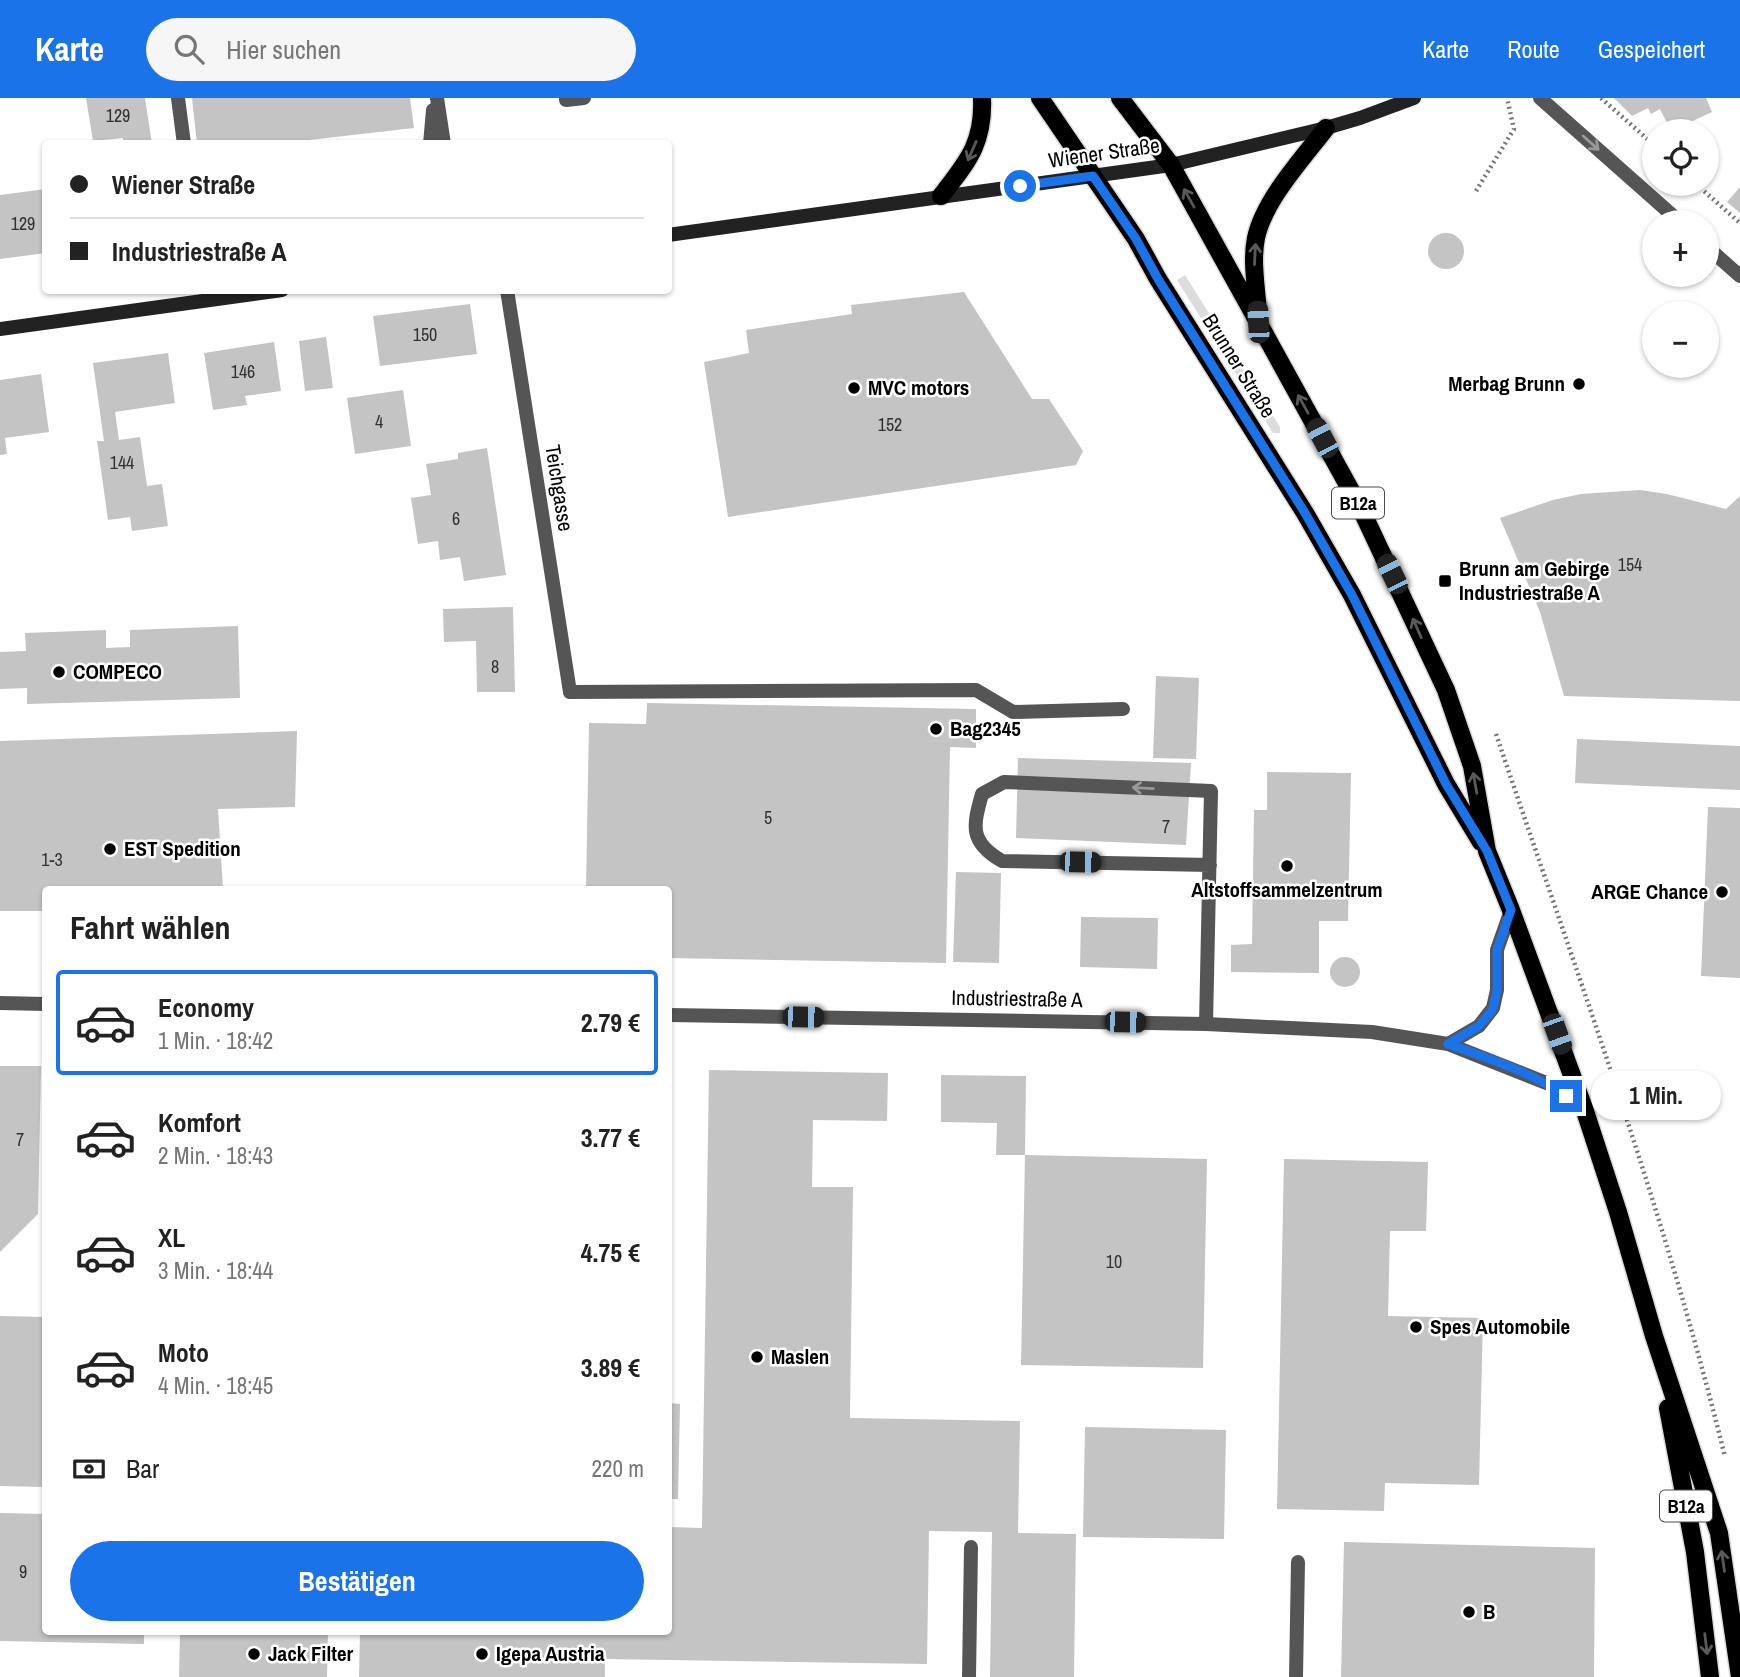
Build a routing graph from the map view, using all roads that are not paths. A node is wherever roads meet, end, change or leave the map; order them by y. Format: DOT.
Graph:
graph roads {
  1 [pos="178,98"];
  2 [pos="436,98"];
  3 [pos="566,98"];
  4 [pos="584,98"];
  5 [pos="982,98"];
  6 [pos="1040,98"];
  7 [pos="1120,98"];
  8 [pos="1414,98"];
  9 [pos="1540,98"];
  10 [pos="1326,128"];
  11 [pos="183,140"];
  12 [pos="431,140"];
  13 [pos="443,140"];
  14 [pos="1171,165"];
  15 [pos="1093,176"];
  16 [pos="941,196"];
  17 [pos="1666,210"];
  18 [pos="672,234"];
  19 [pos="1719,257"];
  20 [pos="1740,276"];
  21 [pos="231,294"];
  22 [pos="508,294"];
  23 [pos="206,296"];
  24 [pos="1258,322"];
  25 [pos="0,329"];
  26 [pos="1123,709"];
  27 [pos="1487,851"];
  28 [pos="1210,865"];
  29 [pos="1511,910"];
  30 [pos="0,1003"];
  31 [pos="42,1004"];
  32 [pos="672,1014"];
  33 [pos="1206,1024"];
  34 [pos="1448,1044"];
  35 [pos="1584,1108"];
  36 [pos="1654,1336"];
  37 [pos="971,1547"];
  38 [pos="1298,1562"];
  39 [pos="969,1677"];
  40 [pos="1296,1677"];
  41 [pos="1710,1677"];
  42 [pos="1740,1677"];
  1 -- 11 [label="street"];
  2 -- 12 [label="street"];
  2 -- 13 [label="street"];
  3 -- 4 [label="street"];
  5 -- 16 [label="main road, one-way"];
  6 -- 15 [label="main road, Brunner Straße / B12a"];
  7 -- 14 [label="main road, B12a"];
  8 -- 10 [label="main road, Wiener Straße"];
  9 -- 17 [label="street, one-way"];
  10 -- 14 [label="main road, Wiener Straße"];
  24 -- 10 [label="main road, one-way"];
  14 -- 15 [label="main road, Wiener Straße"];
  24 -- 14 [label="main road, B12a, one-way"];
  15 -- 16 [label="main road, Wiener Straße"];
  15 -- 27 [label="main road, Brunner Straße / B12a"];
  16 -- 18 [label="main road, Wiener Straße"];
  19 -- 20 [label="street"];
  21 -- 23 [label="main road"];
  22 -- 26 [label="street, Teichgasse"];
  23 -- 25 [label="main road"];
  27 -- 24 [label="main road, B12a, one-way"];
  27 -- 29 [label="main road, B12a"];
  28 -- 28 [label="street, one-way"];
  28 -- 33 [label="street"];
  29 -- 34 [label="street"];
  29 -- 35 [label="main road, B12a"];
  30 -- 31 [label="street"];
  32 -- 33 [label="street, Industriestraße A"];
  33 -- 34 [label="street, Industriestraße A"];
  34 -- 35 [label="street, Industriestraße A"];
  35 -- 36 [label="main road, B12a"];
  36 -- 41 [label="main road, B12a, one-way"];
  42 -- 36 [label="main road, B12a, one-way"];
  37 -- 39 [label="street"];
  38 -- 40 [label="street"];
}
